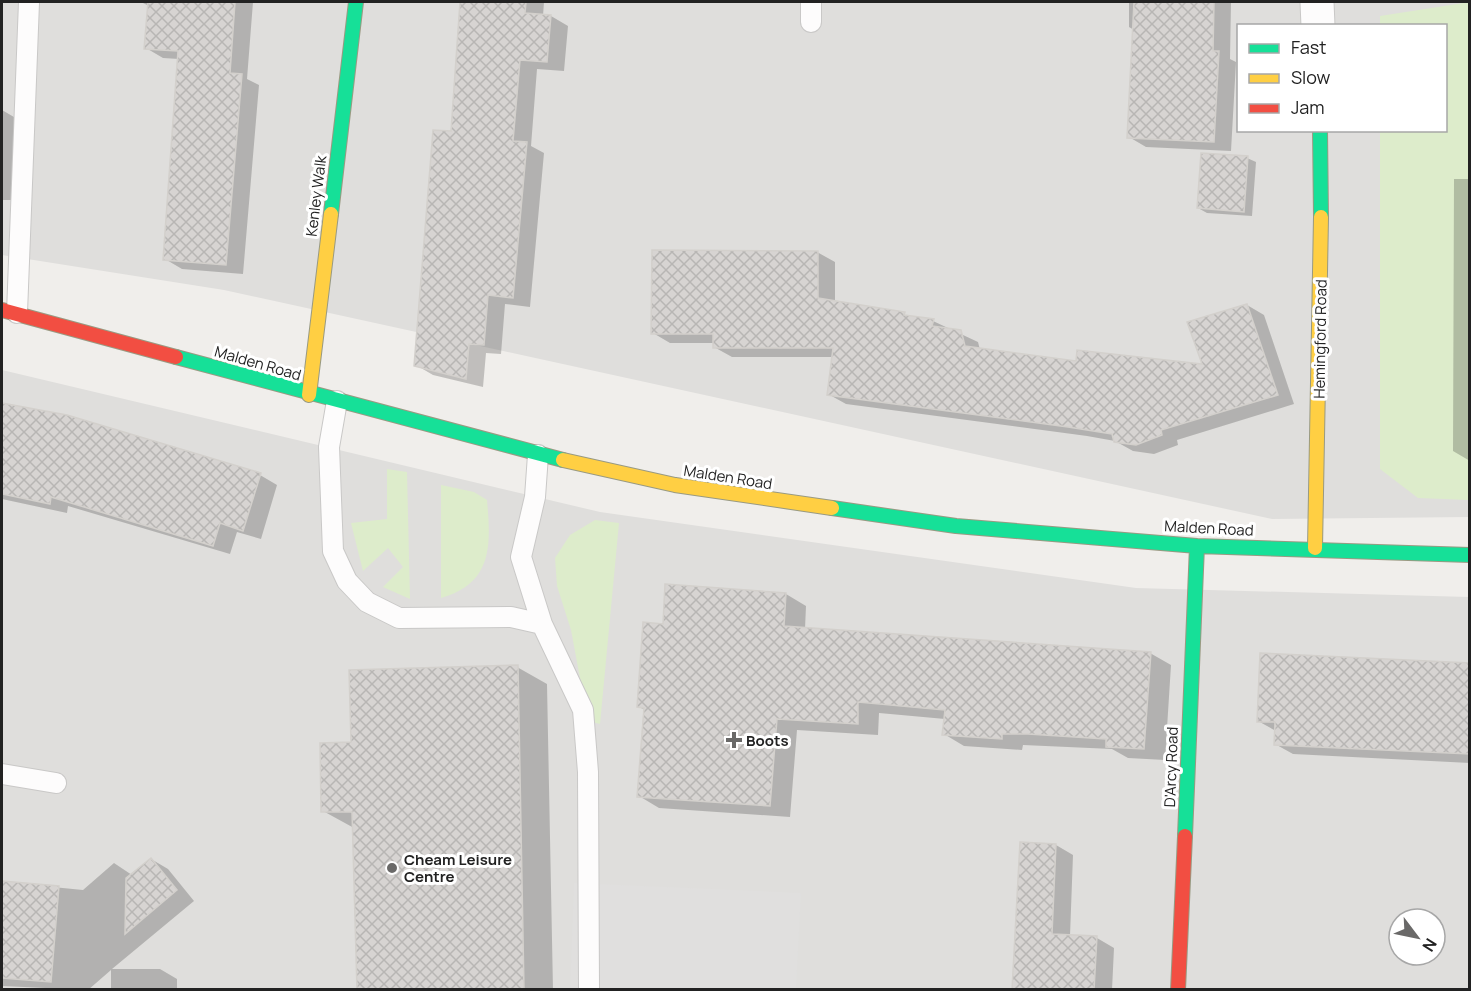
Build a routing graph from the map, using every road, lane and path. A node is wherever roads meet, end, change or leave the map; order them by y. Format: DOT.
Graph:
graph roads {
  1 [pos="29,2"];
  2 [pos="356,2"];
  3 [pos="811,2"];
  4 [pos="811,22"];
  5 [pos="1320,132"];
  6 [pos="9,312"];
  7 [pos="309,395"];
  8 [pos="337,401"];
  9 [pos="538,455"];
  10 [pos="1197,546"];
  11 [pos="1315,548"];
  12 [pos="1470,555"];
  13 [pos="542,624"];
  14 [pos="2,774"];
  15 [pos="56,783"];
  16 [pos="590,990"];
  17 [pos="1178,990"];
  1 -- 6 [label="lane"];
  2 -- 7 [label="main road, Kenley Walk"];
  3 -- 4 [label="lane"];
  5 -- 11 [label="main road, Hemingford Road"];
  6 -- 7 [label="main road, Malden Road"];
  7 -- 8 [label="main road, Malden Road"];
  8 -- 9 [label="main road, Malden Road"];
  8 -- 13 [label="lane"];
  9 -- 10 [label="main road, Malden Road"];
  9 -- 13 [label="lane"];
  10 -- 11 [label="main road, Malden Road"];
  10 -- 17 [label="main road, D'Arcy Road"];
  11 -- 12 [label="main road, Malden Road"];
  13 -- 16 [label="lane"];
  14 -- 15 [label="lane"];
}
